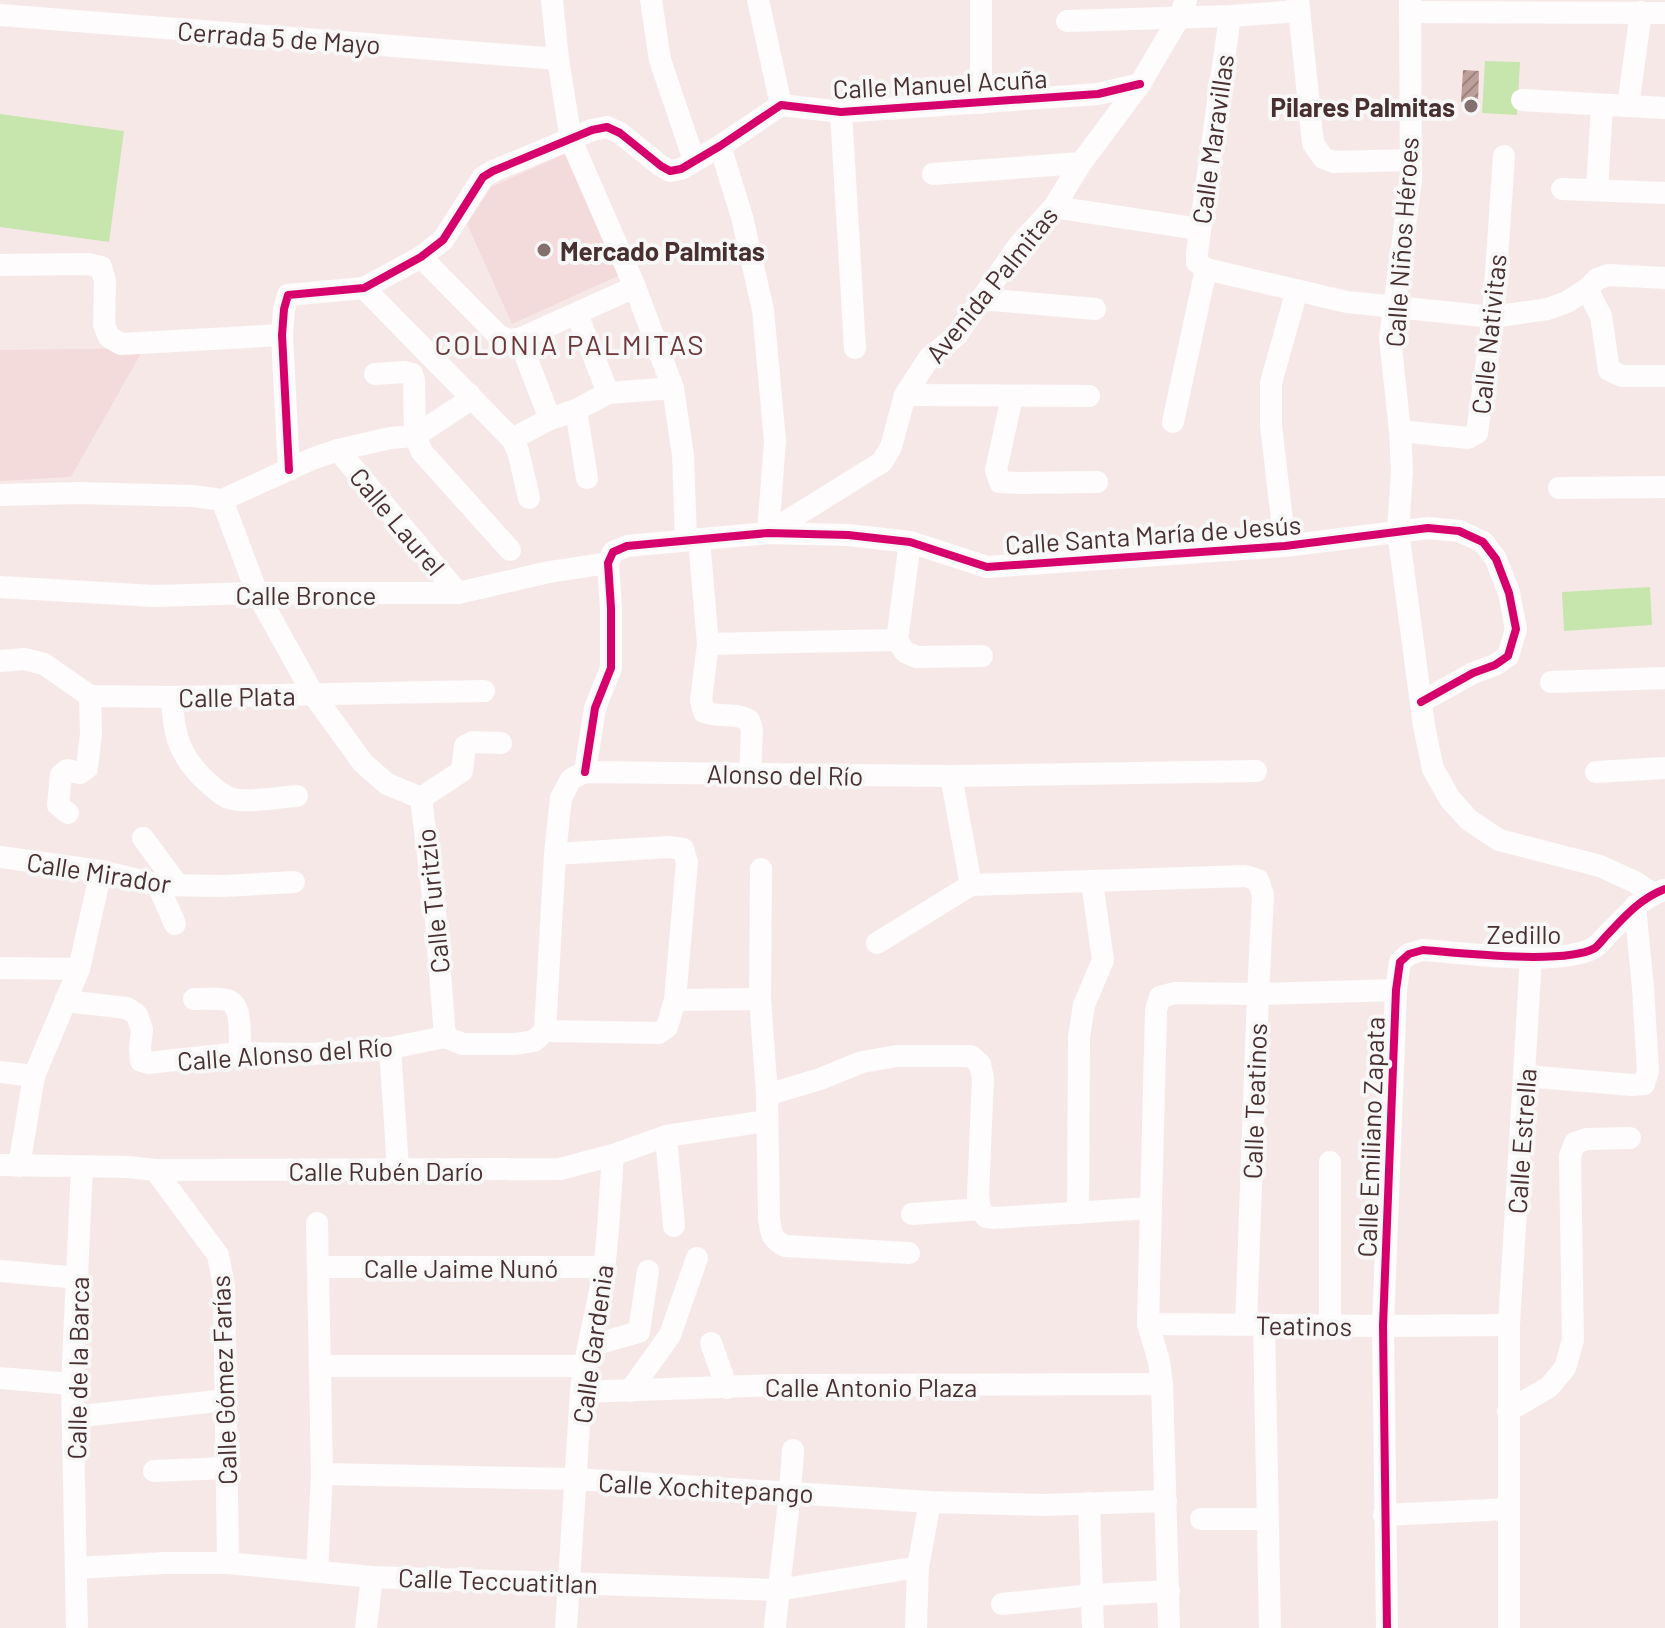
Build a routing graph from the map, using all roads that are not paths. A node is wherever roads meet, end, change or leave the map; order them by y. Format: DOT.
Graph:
graph roads {
  1 [pos="552,0"];
  2 [pos="651,0"];
  3 [pos="758,0"];
  4 [pos="981,0"];
  5 [pos="1298,5"];
  6 [pos="1410,6"];
  7 [pos="1532,7"];
  8 [pos="1183,8"];
  9 [pos="1641,12"];
  10 [pos="1665,13"];
  11 [pos="0,15"];
  12 [pos="1230,16"];
  13 [pos="1067,21"];
  14 [pos="558,59"];
  15 [pos="1140,84"];
  16 [pos="1522,100"];
  17 [pos="981,103"];
  18 [pos="781,105"];
  19 [pos="1602,105"];
  20 [pos="1628,106"];
  21 [pos="1665,108"];
  22 [pos="841,112"];
  23 [pos="571,140"];
  24 [pos="720,146"];
  25 [pos="1504,156"];
  26 [pos="694,160"];
  27 [pos="1410,160"];
  28 [pos="1081,163"];
  29 [pos="933,174"];
  30 [pos="1562,189"];
  31 [pos="1597,189"];
  32 [pos="1665,193"];
  33 [pos="1054,207"];
  34 [pos="1199,229"];
  35 [pos="421,257"];
  36 [pos="0,265"];
  37 [pos="1202,265"];
  38 [pos="1665,278"];
  39 [pos="635,287"];
  40 [pos="364,288"];
  41 [pos="1587,289"];
  42 [pos="1297,290"];
  43 [pos="981,299"];
  44 [pos="1394,306"];
  45 [pos="1095,309"];
  46 [pos="577,314"];
  47 [pos="1493,317"];
  48 [pos="282,335"];
  49 [pos="514,339"];
  50 [pos="855,348"];
  51 [pos="375,374"];
  52 [pos="1665,376"];
  53 [pos="673,388"];
  54 [pos="608,393"];
  55 [pos="469,394"];
  56 [pos="905,395"];
  57 [pos="1089,396"];
  58 [pos="1012,397"];
  59 [pos="576,410"];
  60 [pos="550,419"];
  61 [pos="1173,422"];
  62 [pos="1400,431"];
  63 [pos="415,436"];
  64 [pos="512,439"];
  65 [pos="338,450"];
  66 [pos="289,470"];
  67 [pos="587,478"];
  68 [pos="1097,482"];
  69 [pos="1665,487"];
  70 [pos="1559,488"];
  71 [pos="0,495"];
  72 [pos="529,498"];
  73 [pos="222,500"];
  74 [pos="1398,531"];
  75 [pos="768,533"];
  76 [pos="692,540"];
  77 [pos="910,542"];
  78 [pos="1285,546"];
  79 [pos="510,550"];
  80 [pos="608,563"];
  81 [pos="0,587"];
  82 [pos="257,593"];
  83 [pos="458,593"];
  84 [pos="897,640"];
  85 [pos="708,644"];
  86 [pos="982,656"];
  87 [pos="0,661"];
  88 [pos="1665,678"];
  89 [pos="1551,682"];
  90 [pos="484,691"];
  91 [pos="313,694"];
  92 [pos="90,696"];
  93 [pos="172,697"];
  94 [pos="1421,702"];
  95 [pos="501,743"];
  96 [pos="1665,768"];
  97 [pos="1256,771"];
  98 [pos="585,772"];
  99 [pos="1596,772"];
  100 [pos="750,773"];
  101 [pos="951,776"];
  102 [pos="297,796"];
  103 [pos="421,798"];
  104 [pos="68,813"];
  105 [pos="143,838"];
  106 [pos="555,854"];
  107 [pos="0,857"];
  108 [pos="761,869"];
  109 [pos="101,871"];
  110 [pos="294,882"];
  111 [pos="1092,882"];
  112 [pos="167,884"];
  113 [pos="971,885"];
  114 [pos="1651,896"];
  115 [pos="175,924"];
  116 [pos="877,943"];
  117 [pos="1409,954"];
  118 [pos="1531,957"];
  119 [pos="0,968"];
  120 [pos="79,969"];
  121 [pos="1396,990"];
  122 [pos="1258,994"];
  123 [pos="194,999"];
  124 [pos="760,999"];
  125 [pos="675,1000"];
  126 [pos="65,1001"];
  127 [pos="545,1031"];
  128 [pos="445,1037"];
  129 [pos="390,1048"];
  130 [pos="240,1053"];
  131 [pos="0,1072"];
  132 [pos="34,1076"];
  133 [pos="1525,1076"];
  134 [pos="767,1095"];
  135 [pos="766,1121"];
  136 [pos="666,1136"];
  137 [pos="1630,1138"];
  138 [pos="613,1155"];
  139 [pos="1330,1162"];
  140 [pos="10,1165"];
  141 [pos="82,1167"];
  142 [pos="398,1168"];
  143 [pos="155,1170"];
  144 [pos="1150,1208"];
  145 [pos="980,1209"];
  146 [pos="1078,1213"];
  147 [pos="912,1214"];
  148 [pos="317,1223"];
  149 [pos="674,1226"];
  150 [pos="909,1253"];
  151 [pos="697,1258"];
  152 [pos="318,1267"];
  153 [pos="604,1267"];
  154 [pos="0,1271"];
  155 [pos="648,1271"];
  156 [pos="78,1278"];
  157 [pos="1148,1324"];
  158 [pos="1255,1325"];
  159 [pos="1330,1325"];
  160 [pos="1509,1325"];
  161 [pos="1383,1326"];
  162 [pos="711,1343"];
  163 [pos="586,1356"];
  164 [pos="320,1366"];
  165 [pos="0,1378"];
  166 [pos="72,1384"];
  167 [pos="1162,1384"];
  168 [pos="727,1388"];
  169 [pos="630,1391"];
  170 [pos="581,1392"];
  171 [pos="226,1400"];
  172 [pos="1508,1411"];
  173 [pos="73,1417"];
  174 [pos="793,1450"];
  175 [pos="226,1468"];
  176 [pos="154,1471"];
  177 [pos="322,1474"];
  178 [pos="576,1479"];
  179 [pos="791,1492"];
  180 [pos="1166,1501"];
  181 [pos="930,1502"];
  182 [pos="1089,1503"];
  183 [pos="1509,1509"];
  184 [pos="1384,1515"];
  185 [pos="1201,1519"];
  186 [pos="1267,1519"];
  187 [pos="228,1563"];
  188 [pos="918,1567"];
  189 [pos="77,1568"];
  190 [pos="317,1572"];
  191 [pos="372,1577"];
  192 [pos="569,1582"];
  193 [pos="778,1590"];
  194 [pos="1169,1591"];
  195 [pos="1092,1595"];
  196 [pos="1002,1604"];
  197 [pos="77,1628"];
  198 [pos="366,1628"];
  199 [pos="566,1628"];
  200 [pos="775,1628"];
  201 [pos="916,1628"];
  202 [pos="1093,1628"];
  203 [pos="1169,1628"];
  204 [pos="1270,1628"];
  205 [pos="1387,1628"];
  206 [pos="1509,1628"];
  1 -- 14 [label="street"];
  2 -- 26 [label="street"];
  3 -- 18 [label="street"];
  4 -- 17 [label="street"];
  5 -- 12 [label="street"];
  5 -- 27 [label="street"];
  6 -- 7 [label="street"];
  6 -- 27 [label="street, Calle Niños Héroes"];
  7 -- 9 [label="street"];
  8 -- 12 [label="street"];
  8 -- 13 [label="street"];
  8 -- 15 [label="street, Avenida Palmitas"];
  9 -- 10 [label="street"];
  9 -- 20 [label="street"];
  11 -- 14 [label="street, Cerrada 5 de Mayo"];
  12 -- 34 [label="street, Calle Maravillas"];
  14 -- 23 [label="street"];
  15 -- 17 [label="street, Calle Manuel Acuña"];
  15 -- 28 [label="street, Avenida Palmitas"];
  16 -- 19 [label="street"];
  17 -- 22 [label="street, Calle Manuel Acuña"];
  18 -- 22 [label="street, Calle Manuel Acuña"];
  18 -- 24 [label="street"];
  19 -- 20 [label="street"];
  19 -- 31 [label="street"];
  20 -- 21 [label="street"];
  22 -- 50 [label="street"];
  23 -- 26 [label="street"];
  23 -- 35 [label="street"];
  23 -- 39 [label="street"];
  24 -- 26 [label="street"];
  24 -- 75 [label="street"];
  25 -- 47 [label="street, Calle Nativitas"];
  27 -- 44 [label="street, Calle Niños Héroes"];
  28 -- 29 [label="street"];
  28 -- 33 [label="street, Avenida Palmitas"];
  30 -- 31 [label="street"];
  31 -- 32 [label="street"];
  33 -- 34 [label="street"];
  33 -- 43 [label="street, Avenida Palmitas"];
  34 -- 37 [label="street, Calle Maravillas"];
  35 -- 40 [label="street"];
  35 -- 49 [label="street"];
  36 -- 48 [label="street"];
  37 -- 42 [label="street"];
  37 -- 61 [label="street, Calle Maravillas"];
  38 -- 41 [label="street"];
  39 -- 46 [label="street"];
  39 -- 53 [label="street"];
  40 -- 48 [label="street"];
  40 -- 55 [label="street"];
  41 -- 47 [label="street"];
  41 -- 52 [label="street"];
  42 -- 44 [label="street"];
  42 -- 78 [label="street"];
  43 -- 45 [label="street"];
  43 -- 56 [label="street, Avenida Palmitas"];
  44 -- 47 [label="street"];
  44 -- 62 [label="street, Calle Niños Héroes"];
  46 -- 49 [label="street"];
  46 -- 54 [label="street"];
  47 -- 62 [label="street, Calle Nativitas"];
  48 -- 66 [label="street"];
  49 -- 60 [label="street"];
  51 -- 63 [label="street"];
  53 -- 54 [label="street"];
  53 -- 76 [label="street"];
  54 -- 59 [label="street"];
  55 -- 63 [label="street"];
  55 -- 64 [label="street"];
  56 -- 58 [label="street"];
  56 -- 75 [label="street, Avenida Palmitas"];
  57 -- 58 [label="street"];
  58 -- 68 [label="street"];
  59 -- 60 [label="street"];
  59 -- 67 [label="street"];
  60 -- 64 [label="street"];
  62 -- 74 [label="street, Calle Niños Héroes"];
  63 -- 65 [label="street"];
  63 -- 79 [label="street"];
  64 -- 72 [label="street"];
  65 -- 66 [label="street"];
  65 -- 83 [label="street, Calle Laurel"];
  66 -- 73 [label="street"];
  69 -- 70 [label="street"];
  71 -- 73 [label="street"];
  73 -- 82 [label="street, Calle Turitzio"];
  74 -- 78 [label="street, Calle Santa María de Jesús"];
  74 -- 94 [label="street, Calle Niños Héroes"];
  74 -- 94 [label="street, Calle Santa María de Jesús"];
  75 -- 76 [label="street, Calle Santa María de Jesús"];
  75 -- 77 [label="street, Calle Santa María de Jesús"];
  76 -- 80 [label="street, Calle Santa María de Jesús"];
  76 -- 85 [label="street"];
  77 -- 78 [label="street, Calle Santa María de Jesús"];
  77 -- 84 [label="street"];
  80 -- 83 [label="street, Calle Bronce"];
  80 -- 98 [label="street"];
  81 -- 82 [label="street, Calle Bronce"];
  82 -- 83 [label="street, Calle Bronce"];
  82 -- 91 [label="street, Calle Turitzio"];
  84 -- 85 [label="street"];
  84 -- 86 [label="street"];
  85 -- 100 [label="street"];
  87 -- 92 [label="street"];
  88 -- 89 [label="street"];
  90 -- 91 [label="street, Calle Plata"];
  91 -- 93 [label="street, Calle Plata"];
  91 -- 103 [label="street, Calle Turitzio"];
  92 -- 93 [label="street, Calle Plata"];
  92 -- 104 [label="street"];
  93 -- 102 [label="street"];
  94 -- 114 [label="street, Calle Niños Héroes"];
  95 -- 103 [label="street"];
  96 -- 99 [label="street"];
  97 -- 101 [label="street, Alonso del Río"];
  98 -- 100 [label="street, Alonso del Río"];
  98 -- 106 [label="street"];
  100 -- 101 [label="street, Alonso del Río"];
  101 -- 113 [label="street"];
  103 -- 128 [label="street, Calle Turitzio"];
  105 -- 112 [label="street"];
  106 -- 125 [label="street"];
  106 -- 127 [label="street"];
  107 -- 109 [label="street, Calle Mirador"];
  108 -- 124 [label="street"];
  109 -- 112 [label="street, Calle Mirador"];
  109 -- 120 [label="street"];
  110 -- 112 [label="street, Calle Mirador"];
  111 -- 113 [label="street"];
  111 -- 122 [label="street, Calle Teatinos"];
  111 -- 146 [label="street"];
  112 -- 115 [label="street"];
  113 -- 116 [label="street"];
  114 -- 118 [label="street, Zedillo"];
  114 -- 133 [label="street"];
  117 -- 118 [label="street, Zedillo"];
  117 -- 121 [label="street, Calle Emiliano Zapata"];
  118 -- 133 [label="street, Calle Estrella"];
  119 -- 120 [label="street"];
  120 -- 126 [label="street"];
  121 -- 122 [label="street"];
  121 -- 161 [label="street, Calle Emiliano Zapata"];
  122 -- 144 [label="street"];
  122 -- 158 [label="street, Calle Teatinos"];
  123 -- 130 [label="street"];
  124 -- 125 [label="street"];
  124 -- 134 [label="street"];
  125 -- 127 [label="street"];
  126 -- 130 [label="street, Calle Alonso del Río"];
  126 -- 132 [label="street"];
  127 -- 128 [label="street, Calle Alonso del Río"];
  128 -- 129 [label="street, Calle Alonso del Río"];
  129 -- 130 [label="street, Calle Alonso del Río"];
  129 -- 142 [label="street"];
  131 -- 132 [label="street"];
  132 -- 140 [label="street"];
  133 -- 160 [label="street, Calle Estrella"];
  134 -- 135 [label="street"];
  134 -- 145 [label="street"];
  135 -- 136 [label="street, Calle Rubén Darío"];
  135 -- 150 [label="street"];
  136 -- 138 [label="street, Calle Rubén Darío"];
  136 -- 149 [label="street"];
  137 -- 172 [label="street"];
  138 -- 142 [label="street, Calle Rubén Darío"];
  138 -- 153 [label="street, Calle Gardenia"];
  139 -- 159 [label="street"];
  140 -- 141 [label="street, Calle Rubén Darío"];
  141 -- 143 [label="street, Calle Rubén Darío"];
  141 -- 156 [label="street, Calle de la Barca"];
  142 -- 143 [label="street, Calle Rubén Darío"];
  143 -- 171 [label="street, Calle Gómez Farías"];
  144 -- 146 [label="street"];
  144 -- 157 [label="street"];
  145 -- 146 [label="street"];
  145 -- 147 [label="street"];
  148 -- 152 [label="street"];
  151 -- 169 [label="street"];
  152 -- 153 [label="street, Calle Jaime Nunó"];
  152 -- 164 [label="street"];
  153 -- 163 [label="street, Calle Gardenia"];
  154 -- 156 [label="street"];
  155 -- 163 [label="street"];
  156 -- 166 [label="street, Calle de la Barca"];
  157 -- 158 [label="street, Teatinos"];
  157 -- 167 [label="street"];
  158 -- 159 [label="street, Teatinos"];
  158 -- 186 [label="street, Calle Teatinos"];
  159 -- 161 [label="street, Teatinos"];
  160 -- 161 [label="street, Teatinos"];
  160 -- 172 [label="street, Calle Estrella"];
  161 -- 184 [label="street, Calle Emiliano Zapata"];
  162 -- 168 [label="street"];
  163 -- 164 [label="street"];
  163 -- 170 [label="street, Calle Gardenia"];
  164 -- 177 [label="street"];
  165 -- 166 [label="street"];
  166 -- 173 [label="street, Calle de la Barca"];
  167 -- 168 [label="street, Calle Antonio Plaza"];
  167 -- 180 [label="street"];
  168 -- 169 [label="street, Calle Antonio Plaza"];
  169 -- 170 [label="street, Calle Antonio Plaza"];
  170 -- 178 [label="street, Calle Gardenia"];
  171 -- 173 [label="street"];
  171 -- 175 [label="street, Calle Gómez Farías"];
  172 -- 183 [label="street, Calle Estrella"];
  173 -- 189 [label="street, Calle de la Barca"];
  174 -- 179 [label="street"];
  175 -- 176 [label="street"];
  175 -- 187 [label="street, Calle Gómez Farías"];
  177 -- 178 [label="street, Calle Xochitepango"];
  177 -- 190 [label="street"];
  178 -- 179 [label="street, Calle Xochitepango"];
  178 -- 192 [label="street, Calle Gardenia"];
  179 -- 181 [label="street, Calle Xochitepango"];
  179 -- 193 [label="street"];
  180 -- 182 [label="street, Calle Xochitepango"];
  180 -- 194 [label="street"];
  181 -- 182 [label="street, Calle Xochitepango"];
  181 -- 188 [label="street"];
  182 -- 195 [label="street"];
  183 -- 184 [label="street"];
  183 -- 206 [label="street, Calle Estrella"];
  184 -- 205 [label="street, Calle Emiliano Zapata"];
  185 -- 186 [label="street"];
  186 -- 204 [label="street, Calle Teatinos"];
  187 -- 189 [label="street, Calle Teccuatitlan"];
  187 -- 190 [label="street, Calle Teccuatitlan"];
  188 -- 193 [label="street, Calle Teccuatitlan"];
  188 -- 201 [label="street"];
  189 -- 197 [label="street, Calle de la Barca"];
  190 -- 191 [label="street, Calle Teccuatitlan"];
  191 -- 192 [label="street, Calle Teccuatitlan"];
  191 -- 198 [label="street"];
  192 -- 193 [label="street, Calle Teccuatitlan"];
  192 -- 199 [label="street, Calle Gardenia"];
  193 -- 200 [label="street"];
  194 -- 195 [label="street"];
  194 -- 203 [label="street"];
  195 -- 196 [label="street"];
  195 -- 202 [label="street"];
}
